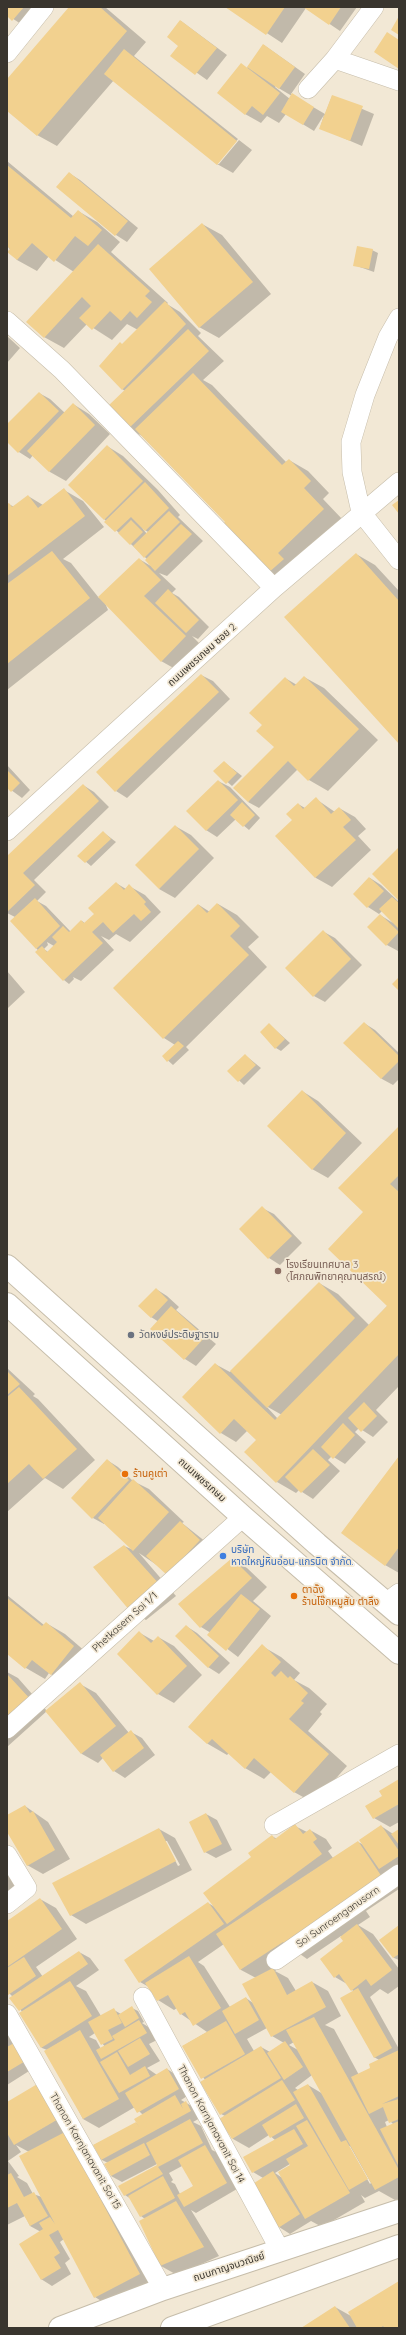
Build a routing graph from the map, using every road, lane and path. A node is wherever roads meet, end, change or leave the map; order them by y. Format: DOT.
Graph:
graph roads {
  1 [pos="44,7"];
  2 [pos="374,7"];
  3 [pos="7,53"];
  4 [pos="335,59"];
  5 [pos="399,80"];
  6 [pos="308,89"];
  7 [pos="399,318"];
  8 [pos="7,321"];
  9 [pos="399,482"];
  10 [pos="361,512"];
  11 [pos="399,560"];
  12 [pos="274,588"];
  13 [pos="7,831"];
  14 [pos="7,1266"];
  15 [pos="7,1304"];
  16 [pos="243,1517"];
  17 [pos="317,1544"];
  18 [pos="299,1564"];
  19 [pos="395,1603"];
  20 [pos="399,1653"];
  21 [pos="7,1729"];
  22 [pos="399,1754"];
  23 [pos="274,1825"];
  24 [pos="7,1855"];
  25 [pos="399,1874"];
  26 [pos="7,1904"];
  27 [pos="276,1960"];
  28 [pos="143,1997"];
  29 [pos="7,2014"];
  30 [pos="398,2212"];
  31 [pos="399,2246"];
  32 [pos="280,2250"];
  33 [pos="163,2289"];
  34 [pos="60,2328"];
  35 [pos="172,2328"];
  1 -- 3 [label="street"];
  2 -- 4 [label="street"];
  4 -- 5 [label="street"];
  4 -- 6 [label="street"];
  7 -- 10 [label="street"];
  8 -- 12 [label="street"];
  9 -- 10 [label="street, ถนนเพชรเกษม ซอย 2"];
  10 -- 11 [label="street"];
  10 -- 12 [label="street, ถนนเพชรเกษม ซอย 2"];
  12 -- 13 [label="street, ถนนเพชรเกษม ซอย 2"];
  14 -- 17 [label="main road"];
  15 -- 16 [label="main road, ถนนเพชรเกษม"];
  16 -- 18 [label="main road, ถนนเพชรเกษม"];
  16 -- 21 [label="street, Phetkasem Soi 1/1"];
  17 -- 18 [label="main road"];
  17 -- 19 [label="main road"];
  18 -- 20 [label="main road, ถนนเพชรเกษม"];
  22 -- 23 [label="street"];
  24 -- 26 [label="street"];
  25 -- 27 [label="street, Soi Sunroenganusorn"];
  28 -- 32 [label="street, Thanon Karnjanavanit Soi 14"];
  29 -- 33 [label="street, Thanon Karnjanavanit Soi 15"];
  30 -- 32 [label="main road, ถนนกาญจนวณิชย์"];
  31 -- 35 [label="main road"];
  32 -- 33 [label="main road, ถนนกาญจนวณิชย์"];
  33 -- 34 [label="main road, ถนนกาญจนวณิชย์"];
}
